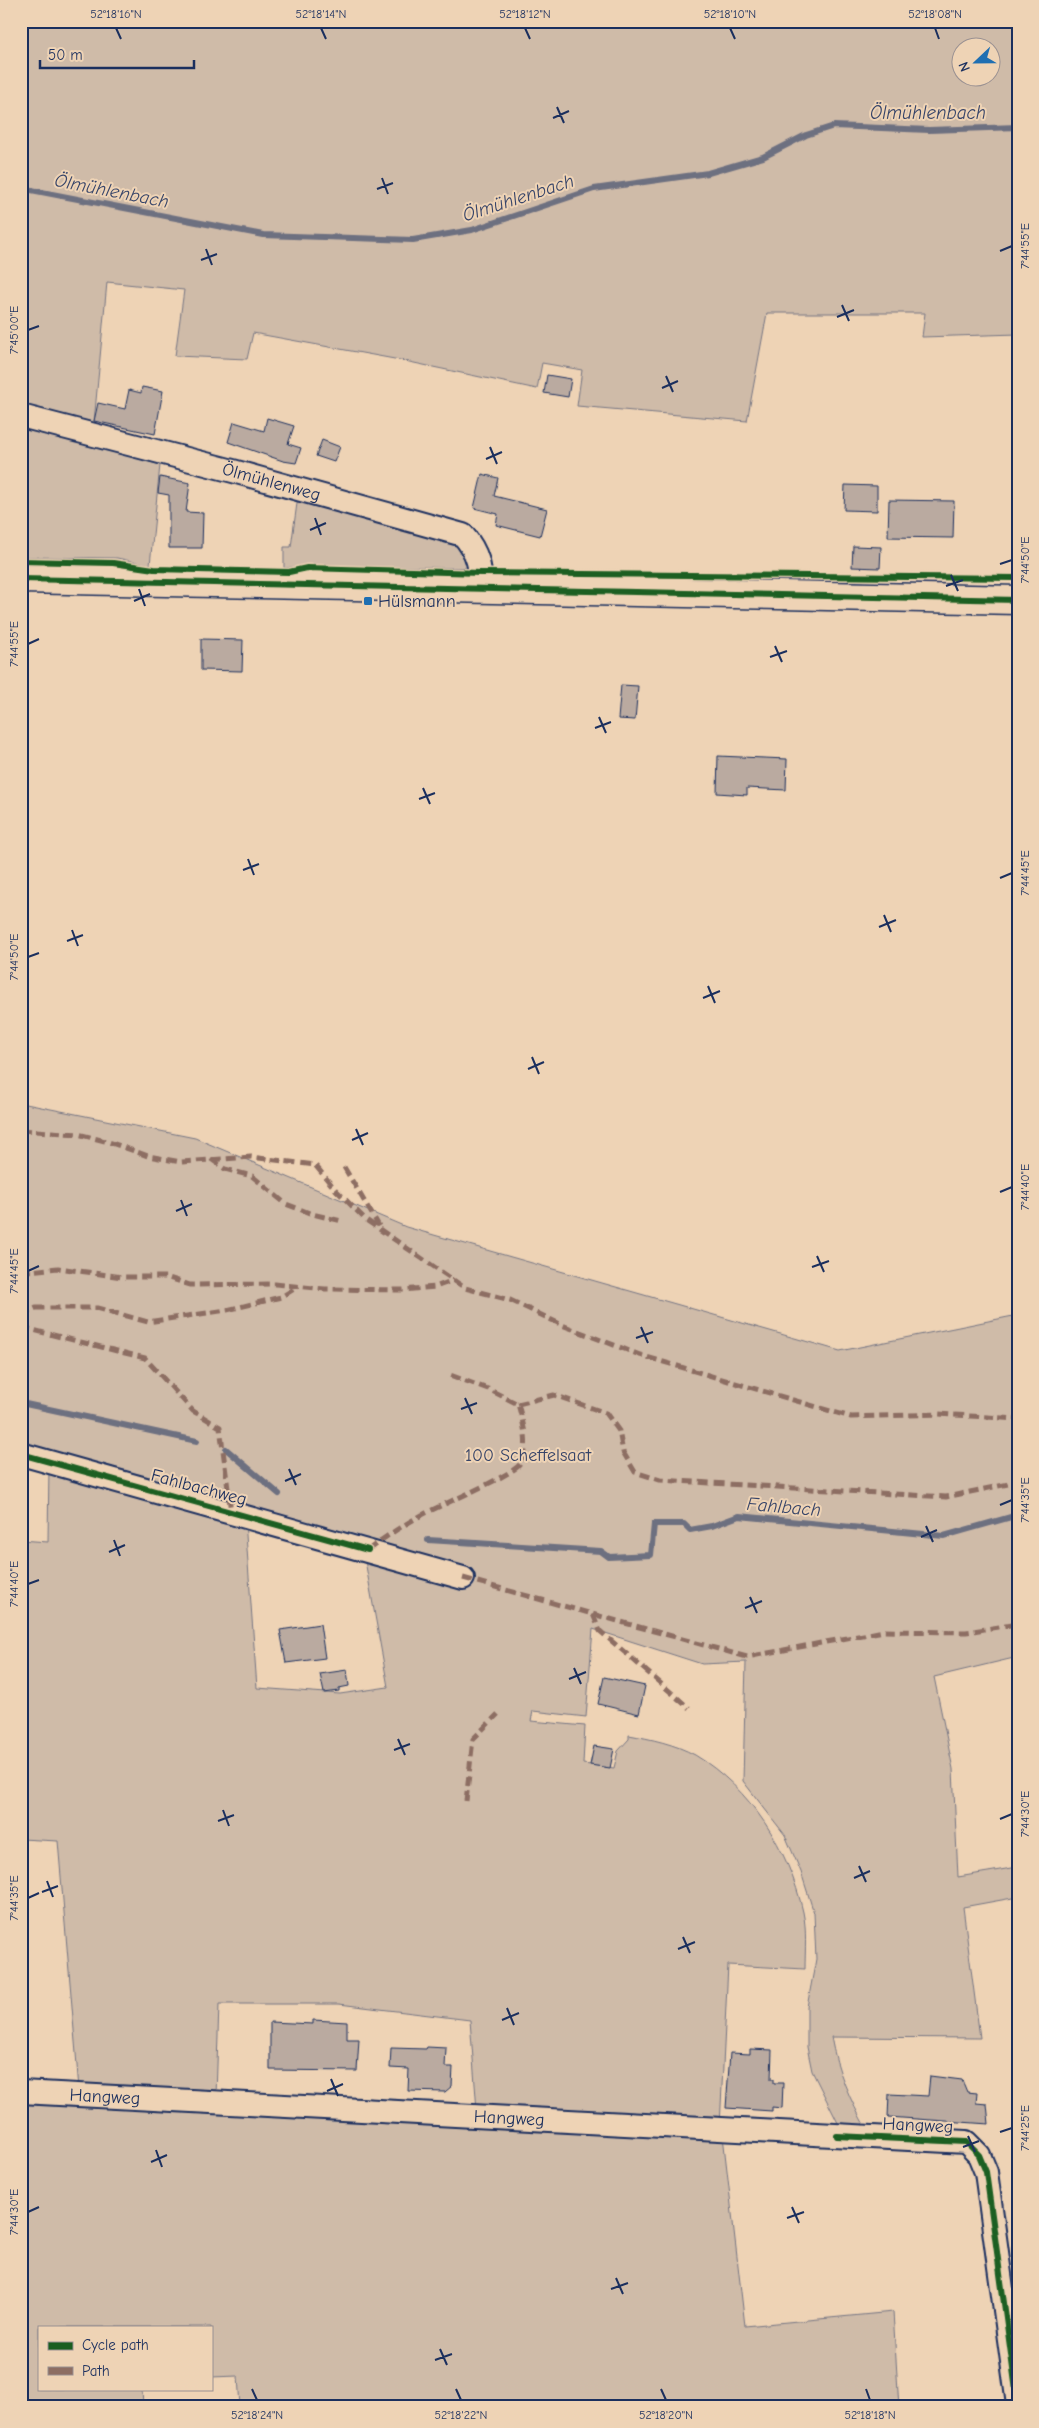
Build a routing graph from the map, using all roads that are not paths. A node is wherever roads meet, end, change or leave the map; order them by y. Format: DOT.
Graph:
graph roads {
  1 [pos="21,416"];
  2 [pos="21,579"];
  3 [pos="481,590"];
  4 [pos="1018,600"];
  5 [pos="21,1454"];
  6 [pos="463,1578"];
  7 [pos="21,2092"];
  8 [pos="1018,2405"];
  1 -- 3 [label="street, Ölmühlenweg"];
  2 -- 3 [label="street"];
  3 -- 4 [label="street"];
  5 -- 6 [label="street, Fahlbachweg"];
  7 -- 8 [label="street, Hangweg"];
}
